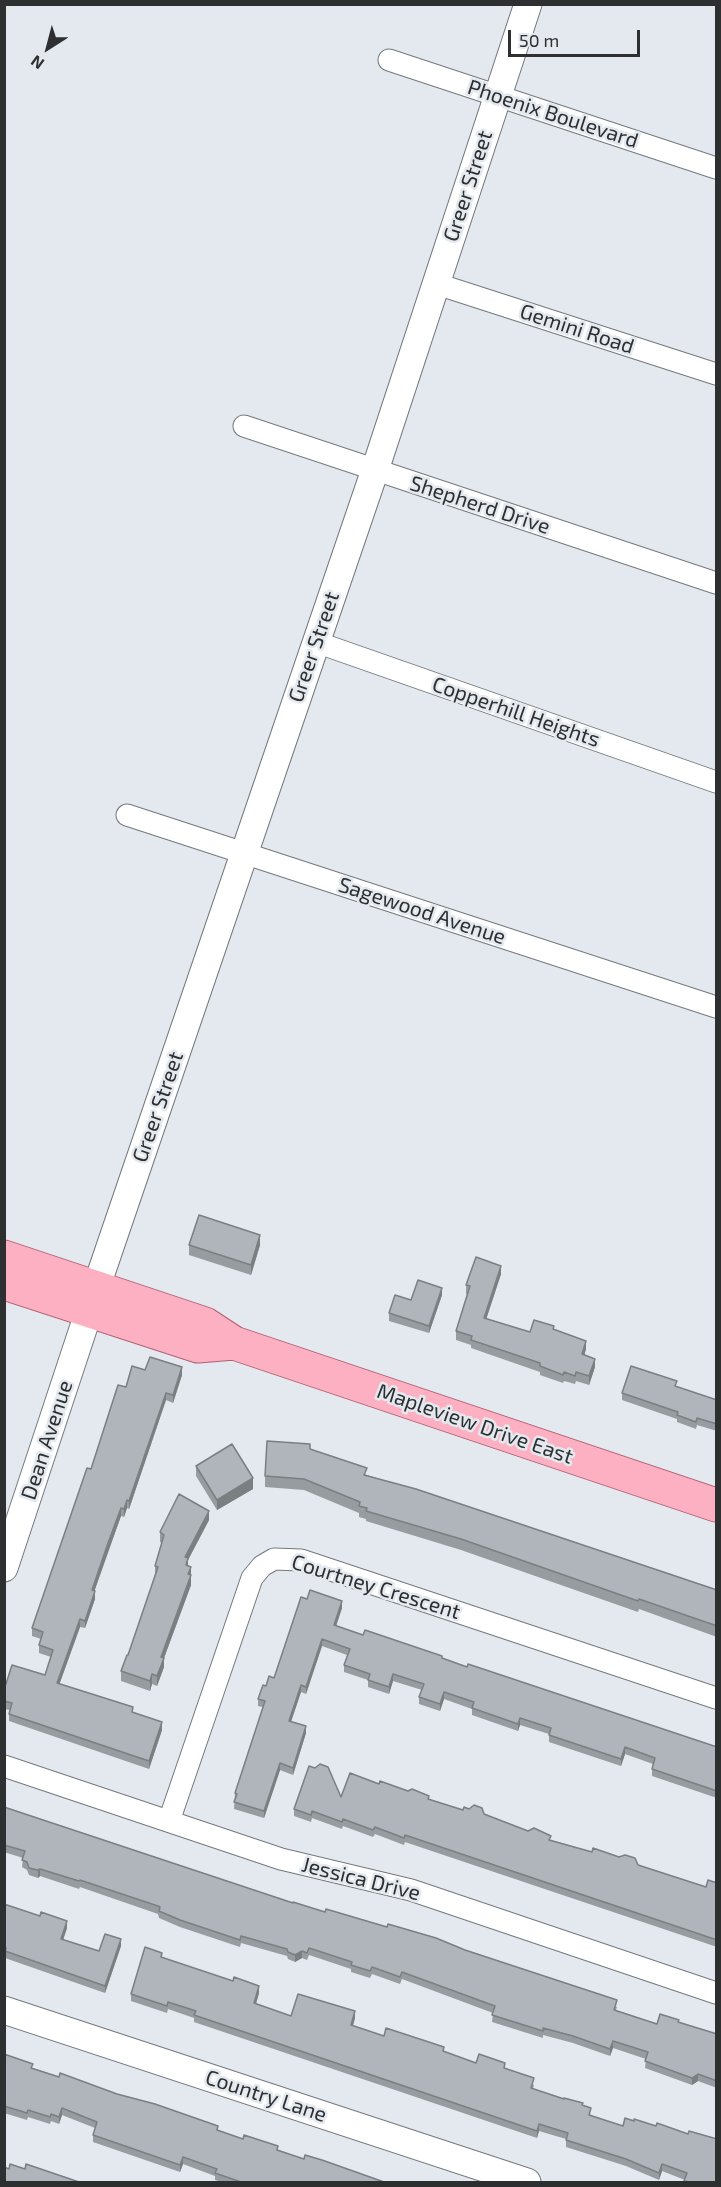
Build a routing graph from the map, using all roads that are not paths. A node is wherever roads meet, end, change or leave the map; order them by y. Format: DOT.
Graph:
graph roads {
  1 [pos="528,4"];
  2 [pos="389,60"];
  3 [pos="496,96"];
  4 [pos="717,168"];
  5 [pos="437,284"];
  6 [pos="717,374"];
  7 [pos="244,426"];
  8 [pos="375,470"];
  9 [pos="717,583"];
  10 [pos="316,642"];
  11 [pos="717,782"];
  12 [pos="128,815"];
  13 [pos="245,852"];
  14 [pos="717,1007"];
  15 [pos="4,1257"];
  16 [pos="4,1283"];
  17 [pos="93,1299"];
  18 [pos="717,1505"];
  19 [pos="4,1568"];
  20 [pos="717,1698"];
  21 [pos="4,1766"];
  22 [pos="169,1821"];
  23 [pos="717,1993"];
  24 [pos="4,2010"];
  25 [pos="527,2182"];
  1 -- 3 [label="street, Greer Street"];
  2 -- 3 [label="street, Phoenix Boulevard"];
  3 -- 4 [label="street, Phoenix Boulevard"];
  3 -- 5 [label="street, Greer Street"];
  5 -- 6 [label="street, Gemini Road"];
  5 -- 8 [label="street, Greer Street"];
  7 -- 8 [label="street, Shepherd Drive"];
  8 -- 9 [label="street, Shepherd Drive"];
  8 -- 10 [label="street, Greer Street"];
  10 -- 11 [label="street, Copperhill Heights"];
  10 -- 13 [label="street, Greer Street"];
  12 -- 13 [label="street, Sagewood Avenue"];
  13 -- 14 [label="street, Sagewood Avenue"];
  13 -- 17 [label="street, Greer Street"];
  15 -- 17 [label="main road, Mapleview Drive East"];
  16 -- 17 [label="main road, Mapleview Drive East"];
  17 -- 18 [label="main road, Mapleview Drive East"];
  17 -- 19 [label="street, Dean Avenue"];
  20 -- 22 [label="street, Courtney Crescent"];
  21 -- 22 [label="street, Jessica Drive"];
  22 -- 23 [label="street, Jessica Drive"];
  24 -- 25 [label="street, Country Lane"];
}
